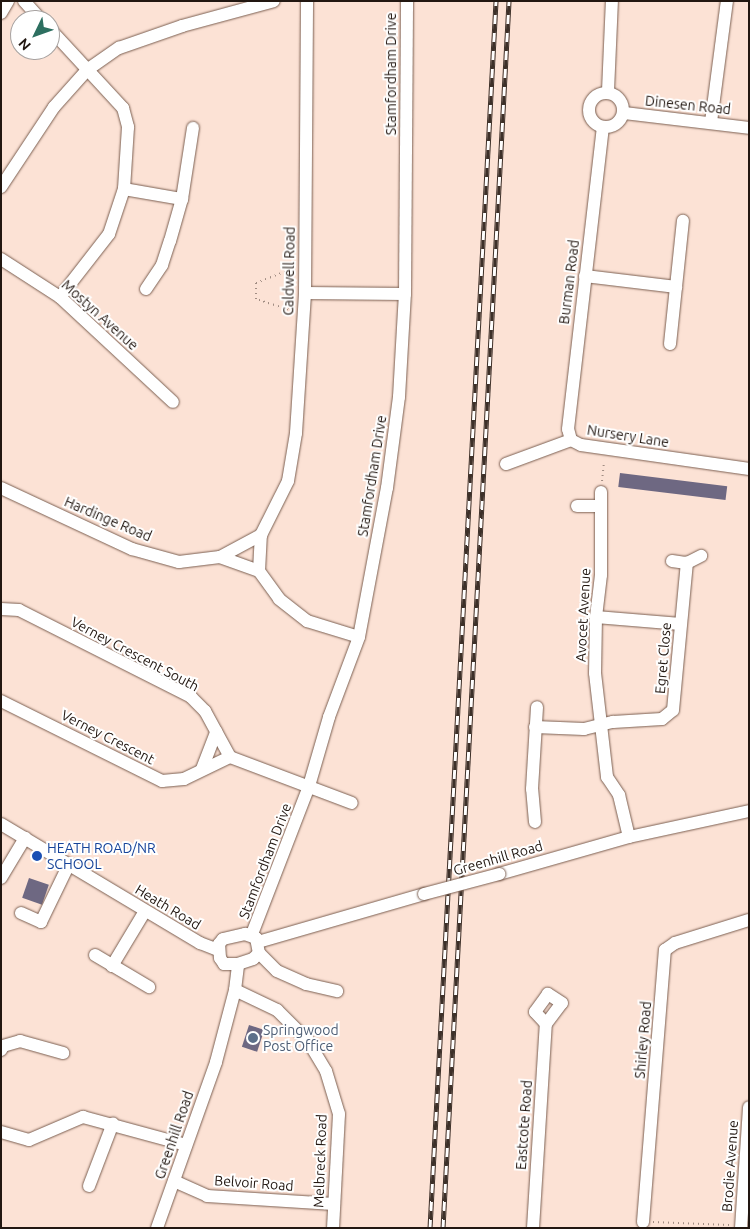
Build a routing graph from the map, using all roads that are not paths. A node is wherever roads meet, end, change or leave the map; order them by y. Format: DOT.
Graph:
graph roads {
  1 [pos="8,1"];
  2 [pos="274,1"];
  3 [pos="307,1"];
  4 [pos="407,1"];
  5 [pos="612,1"];
  6 [pos="727,1"];
  7 [pos="1,13"];
  8 [pos="60,41"];
  9 [pos="87,70"];
  10 [pos="608,91"];
  11 [pos="624,113"];
  12 [pos="711,122"];
  13 [pos="193,128"];
  14 [pos="603,128"];
  15 [pos="749,128"];
  16 [pos="1,187"];
  17 [pos="124,189"];
  18 [pos="182,198"];
  19 [pos="683,222"];
  20 [pos="1,260"];
  21 [pos="585,276"];
  22 [pos="676,287"];
  23 [pos="146,289"];
  24 [pos="305,293"];
  25 [pos="405,294"];
  26 [pos="60,296"];
  27 [pos="670,344"];
  28 [pos="173,402"];
  29 [pos="571,440"];
  30 [pos="506,464"];
  31 [pos="749,469"];
  32 [pos="1,488"];
  33 [pos="601,492"];
  34 [pos="578,506"];
  35 [pos="601,506"];
  36 [pos="261,535"];
  37 [pos="701,556"];
  38 [pos="220,557"];
  39 [pos="672,561"];
  40 [pos="687,563"];
  41 [pos="259,571"];
  42 [pos="1,609"];
  43 [pos="596,617"];
  44 [pos="681,624"];
  45 [pos="359,638"];
  46 [pos="1,701"];
  47 [pos="537,707"];
  48 [pos="600,725"];
  49 [pos="535,727"];
  50 [pos="216,732"];
  51 [pos="230,757"];
  52 [pos="202,769"];
  53 [pos="309,786"];
  54 [pos="352,803"];
  55 [pos="749,811"];
  56 [pos="535,822"];
  57 [pos="1,824"];
  58 [pos="628,836"];
  59 [pos="25,838"];
  60 [pos="69,864"];
  61 [pos="1,878"];
  62 [pos="146,911"];
  63 [pos="21,913"];
  64 [pos="749,920"];
  65 [pos="256,943"];
  66 [pos="218,950"];
  67 [pos="94,955"];
  68 [pos="238,964"];
  69 [pos="112,966"];
  70 [pos="149,987"];
  71 [pos="235,990"];
  72 [pos="337,991"];
  73 [pos="546,1024"];
  74 [pos="1,1050"];
  75 [pos="63,1053"];
  76 [pos="749,1107"];
  77 [pos="113,1123"];
  78 [pos="1,1132"];
  79 [pos="186,1145"];
  80 [pos="174,1181"];
  81 [pos="89,1186"];
  82 [pos="334,1204"];
  83 [pos="644,1222"];
  84 [pos="744,1226"];
  85 [pos="157,1228"];
  86 [pos="333,1228"];
  87 [pos="533,1228"];
  1 -- 7 [label="street"];
  2 -- 9 [label="street"];
  3 -- 24 [label="street, Caldwell Road"];
  4 -- 25 [label="street, Stamfordham Drive"];
  5 -- 10 [label="street"];
  6 -- 12 [label="street"];
  8 -- 9 [label="street"];
  9 -- 16 [label="street"];
  9 -- 17 [label="street"];
  10 -- 11 [label="street"];
  10 -- 14 [label="street"];
  11 -- 12 [label="street, Dinesen Road"];
  11 -- 14 [label="street"];
  12 -- 15 [label="street, Dinesen Road"];
  13 -- 18 [label="street"];
  14 -- 21 [label="street, Burman Road"];
  17 -- 18 [label="street"];
  17 -- 26 [label="street"];
  18 -- 23 [label="street"];
  19 -- 22 [label="street"];
  20 -- 26 [label="street, Mostyn Avenue"];
  21 -- 22 [label="street"];
  21 -- 29 [label="street, Burman Road"];
  22 -- 27 [label="street"];
  24 -- 25 [label="street"];
  24 -- 36 [label="street, Caldwell Road"];
  25 -- 45 [label="street, Stamfordham Drive"];
  26 -- 28 [label="street, Mostyn Avenue"];
  29 -- 30 [label="street, Nursery Lane"];
  29 -- 31 [label="street, Nursery Lane"];
  32 -- 38 [label="street, Hardinge Road"];
  33 -- 35 [label="street, Avocet Avenue"];
  34 -- 35 [label="street"];
  35 -- 43 [label="street, Avocet Avenue"];
  36 -- 38 [label="street"];
  36 -- 41 [label="street, Caldwell Road"];
  37 -- 40 [label="street"];
  38 -- 41 [label="street, Hardinge Road"];
  39 -- 40 [label="street"];
  40 -- 44 [label="street, Egret Close"];
  41 -- 45 [label="street"];
  42 -- 50 [label="street, Verney Crescent South"];
  43 -- 44 [label="street"];
  43 -- 48 [label="street, Avocet Avenue"];
  44 -- 48 [label="street, Egret Close"];
  45 -- 53 [label="street, Stamfordham Drive"];
  46 -- 52 [label="street, Verney Crescent"];
  47 -- 49 [label="street"];
  48 -- 49 [label="street"];
  48 -- 58 [label="street, Avocet Avenue"];
  49 -- 56 [label="street"];
  50 -- 51 [label="street, Verney Crescent South"];
  50 -- 52 [label="street"];
  51 -- 52 [label="street, Verney Crescent"];
  51 -- 53 [label="street"];
  53 -- 54 [label="street"];
  53 -- 65 [label="street, Stamfordham Drive"];
  55 -- 58 [label="street, Greenhill Road"];
  57 -- 59 [label="street, Heath Road"];
  58 -- 65 [label="street, Greenhill Road, bridge"];
  59 -- 60 [label="street, Heath Road"];
  59 -- 61 [label="street"];
  60 -- 62 [label="street, Heath Road"];
  60 -- 63 [label="street"];
  62 -- 66 [label="street, Heath Road"];
  62 -- 69 [label="street"];
  64 -- 83 [label="street, Shirley Road"];
  65 -- 66 [label="street"];
  65 -- 68 [label="street"];
  65 -- 72 [label="street"];
  66 -- 68 [label="street"];
  67 -- 69 [label="street"];
  68 -- 71 [label="street, Greenhill Road"];
  69 -- 70 [label="street"];
  71 -- 79 [label="street, Greenhill Road"];
  71 -- 82 [label="street, Melbreck Road"];
  73 -- 87 [label="street, Eastcote Road"];
  74 -- 75 [label="street"];
  76 -- 84 [label="street, Brodie Avenue"];
  77 -- 78 [label="street"];
  77 -- 79 [label="street"];
  77 -- 81 [label="street"];
  79 -- 80 [label="street, Greenhill Road"];
  80 -- 82 [label="street, Belvoir Road"];
  80 -- 85 [label="street, Greenhill Road"];
  82 -- 86 [label="street, Melbreck Road"];
}
